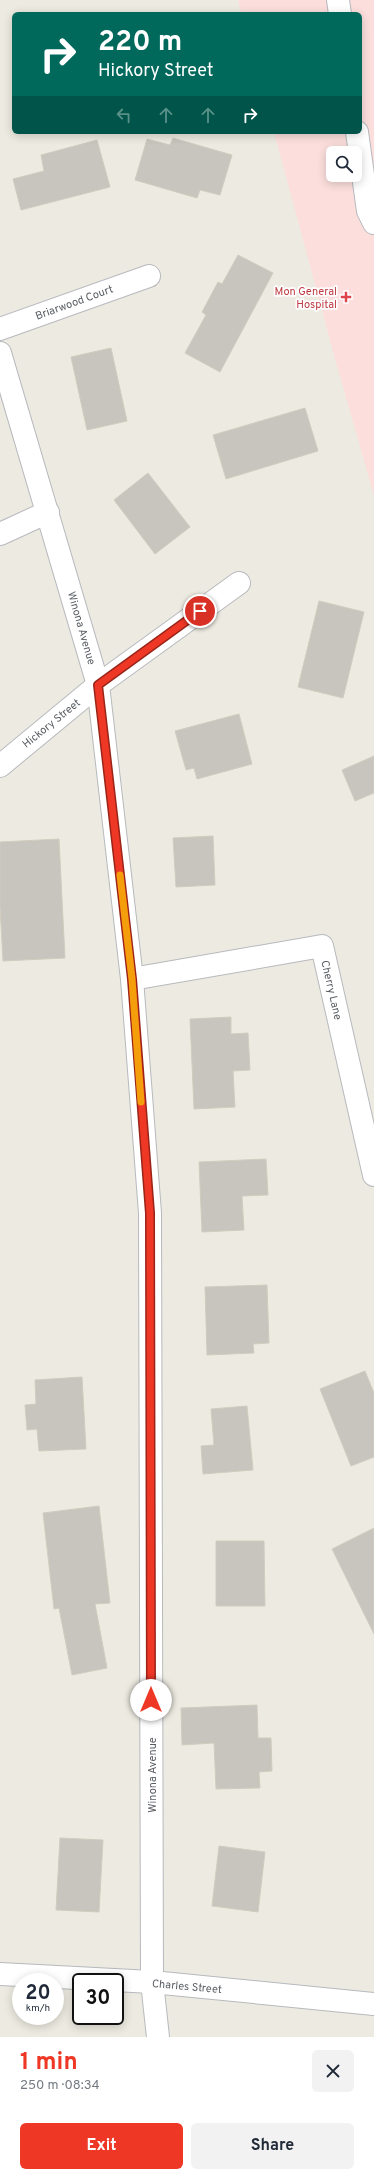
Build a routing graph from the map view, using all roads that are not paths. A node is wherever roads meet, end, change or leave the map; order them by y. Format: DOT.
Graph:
graph roads {
  1 [pos="338,0"];
  2 [pos="340,12"];
  3 [pos="357,134"];
  4 [pos="374,223"];
  5 [pos="149,276"];
  6 [pos="0,329"];
  7 [pos="0,353"];
  8 [pos="48,512"];
  9 [pos="0,534"];
  10 [pos="239,583"];
  11 [pos="98,685"];
  12 [pos="0,766"];
  13 [pos="132,979"];
  14 [pos="374,1175"];
  15 [pos="0,1974"];
  16 [pos="152,1982"];
  17 [pos="374,2004"];
  18 [pos="158,2037"];
  1 -- 2 [label="street"];
  3 -- 4 [label="street"];
  5 -- 6 [label="street, Briarwood Court"];
  7 -- 8 [label="street, Winona Avenue"];
  8 -- 9 [label="street"];
  8 -- 11 [label="street, Winona Avenue"];
  10 -- 11 [label="street, Hickory Street"];
  11 -- 12 [label="street, Hickory Street"];
  11 -- 13 [label="street, Winona Avenue"];
  13 -- 14 [label="street, Cherry Lane"];
  13 -- 16 [label="street, Winona Avenue"];
  15 -- 16 [label="street, Charles Street"];
  16 -- 17 [label="street, Charles Street"];
  16 -- 18 [label="street, Winona Avenue"];
}
